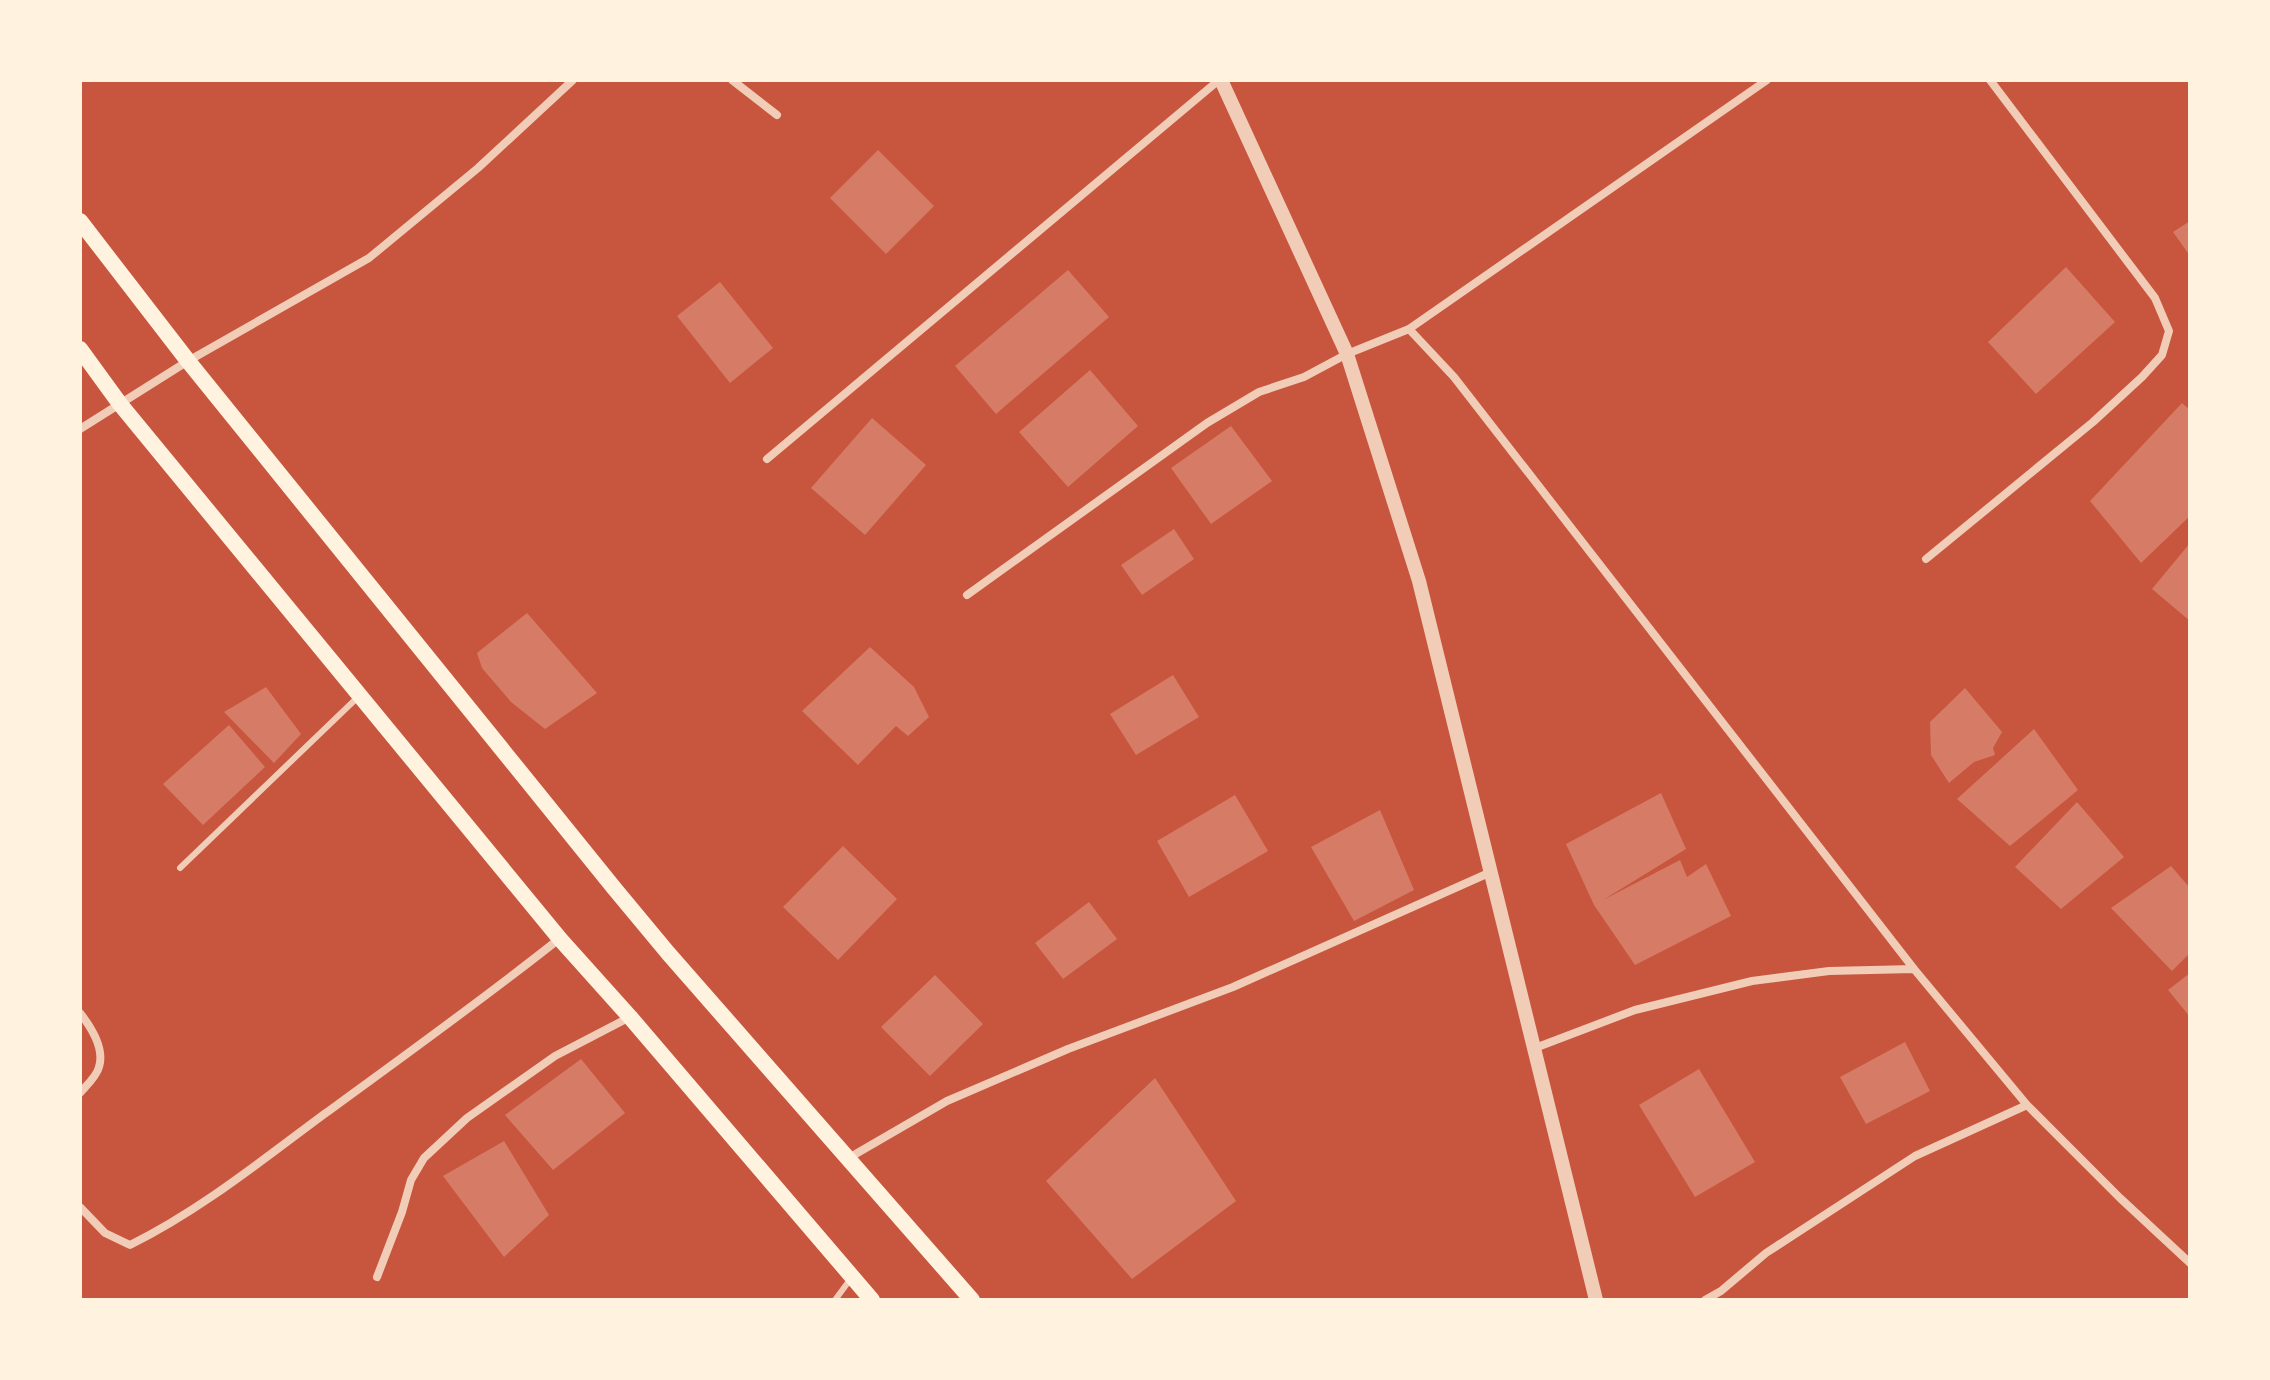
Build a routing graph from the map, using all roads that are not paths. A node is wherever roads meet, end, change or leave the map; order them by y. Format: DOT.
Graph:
graph roads {
  1 [pos="573,80"];
  2 [pos="732,80"];
  3 [pos="1220,80"];
  4 [pos="1767,80"];
  5 [pos="1990,80"];
  6 [pos="777,115"];
  7 [pos="80,221"];
  8 [pos="1409,329"];
  9 [pos="80,349"];
  10 [pos="1347,354"];
  11 [pos="188,361"];
  12 [pos="120,404"];
  13 [pos="80,429"];
  14 [pos="767,459"];
  15 [pos="1926,559"];
  16 [pos="967,595"];
  17 [pos="359,696"];
  18 [pos="180,868"];
  19 [pos="1492,872"];
  20 [pos="560,939"];
  21 [pos="1914,969"];
  22 [pos="80,1013"];
  23 [pos="630,1017"];
  24 [pos="1535,1048"];
  25 [pos="80,1093"];
  26 [pos="2027,1105"];
  27 [pos="847,1159"];
  28 [pos="80,1207"];
  29 [pos="2190,1263"];
  30 [pos="377,1277"];
  31 [pos="852,1277"];
  32 [pos="835,1300"];
  33 [pos="872,1300"];
  34 [pos="972,1300"];
  35 [pos="1596,1300"];
  36 [pos="1705,1300"];
  1 -- 11 [label="street"];
  2 -- 6 [label="street"];
  3 -- 10 [label="street"];
  3 -- 14 [label="street"];
  4 -- 8 [label="street"];
  5 -- 15 [label="street"];
  7 -- 11 [label="main road"];
  8 -- 10 [label="street"];
  8 -- 21 [label="street"];
  9 -- 12 [label="main road"];
  10 -- 16 [label="street"];
  10 -- 19 [label="street"];
  11 -- 12 [label="street"];
  11 -- 27 [label="main road"];
  12 -- 13 [label="street"];
  12 -- 17 [label="main road"];
  17 -- 18 [label="lane"];
  17 -- 20 [label="main road"];
  19 -- 24 [label="street"];
  19 -- 27 [label="street"];
  20 -- 23 [label="main road"];
  20 -- 28 [label="street"];
  21 -- 24 [label="street"];
  21 -- 26 [label="street"];
  22 -- 25 [label="street"];
  23 -- 30 [label="street"];
  23 -- 31 [label="main road"];
  24 -- 35 [label="street"];
  26 -- 29 [label="street"];
  26 -- 36 [label="street"];
  27 -- 34 [label="main road"];
  31 -- 32 [label="lane"];
  31 -- 33 [label="main road"];
}
